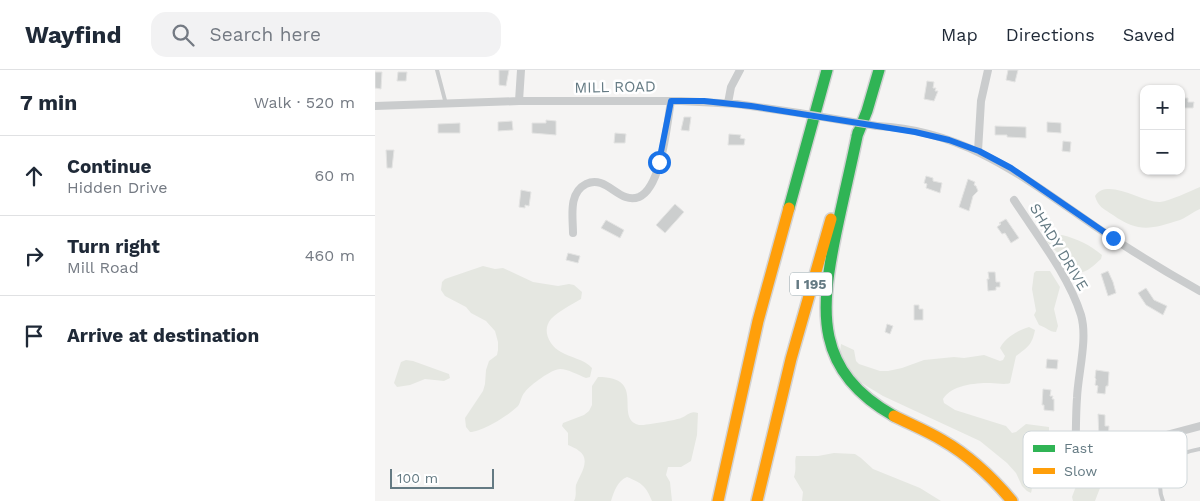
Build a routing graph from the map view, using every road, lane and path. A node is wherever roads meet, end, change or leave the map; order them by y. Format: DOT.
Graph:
graph roads {
  1 [pos="437,70"];
  2 [pos="521,70"];
  3 [pos="740,70"];
  4 [pos="827,70"];
  5 [pos="879,70"];
  6 [pos="988,70"];
  7 [pos="519,101"];
  8 [pos="671,101"];
  9 [pos="728,103"];
  10 [pos="445,104"];
  11 [pos="375,106"];
  12 [pos="858,132"];
  13 [pos="979,151"];
  14 [pos="1014,200"];
  15 [pos="573,233"];
  16 [pos="1200,290"];
  17 [pos="1200,426"];
  18 [pos="1076,431"];
  19 [pos="1181,431"];
  20 [pos="1200,449"];
  21 [pos="1187,452"];
  22 [pos="1159,488"];
  23 [pos="718,501"];
  24 [pos="757,501"];
  25 [pos="1012,501"];
  26 [pos="1163,501"];
  1 -- 10 [label="lane"];
  2 -- 7 [label="street"];
  3 -- 9 [label="street"];
  4 -- 23 [label="highway, I 195"];
  5 -- 12 [label="highway, I 195"];
  6 -- 13 [label="street"];
  7 -- 8 [label="street, MILL ROAD"];
  7 -- 10 [label="street, MILL ROAD"];
  8 -- 9 [label="street, MILL ROAD"];
  8 -- 15 [label="street"];
  9 -- 13 [label="street, MILL ROAD, bridge"];
  10 -- 11 [label="street, MILL ROAD"];
  12 -- 24 [label="highway, I 195"];
  12 -- 25 [label="highway"];
  13 -- 16 [label="street, MILL ROAD"];
  14 -- 18 [label="street, SHADY DRIVE"];
  17 -- 19 [label="street"];
  20 -- 21 [label="lane"];
  22 -- 26 [label="lane"];
}
